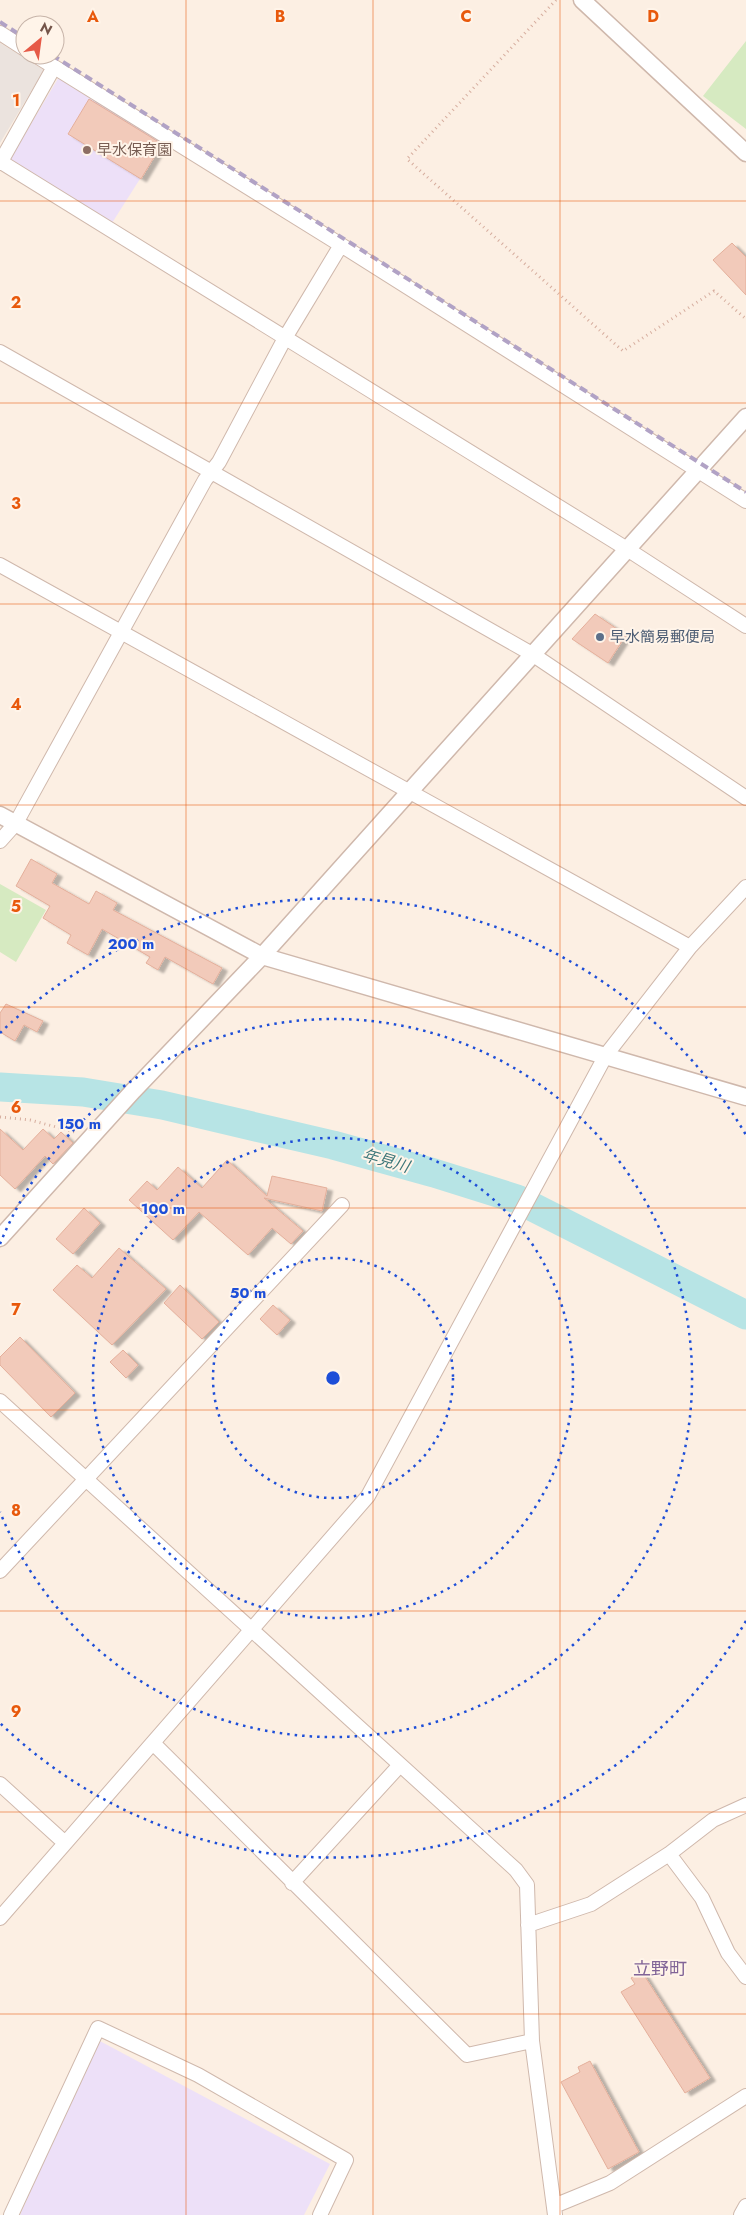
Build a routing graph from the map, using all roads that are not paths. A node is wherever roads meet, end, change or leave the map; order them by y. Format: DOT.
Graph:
graph roads {
  1 [pos="582,0"];
  2 [pos="0,33"];
  3 [pos="15,43"];
  4 [pos="51,65"];
  5 [pos="54,67"];
  6 [pos="746,153"];
  7 [pos="0,163"];
  8 [pos="341,245"];
  9 [pos="285,338"];
  10 [pos="0,352"];
  11 [pos="746,416"];
  12 [pos="698,470"];
  13 [pos="211,473"];
  14 [pos="746,501"];
  15 [pos="627,549"];
  16 [pos="0,564"];
  17 [pos="746,626"];
  18 [pos="121,632"];
  19 [pos="532,654"];
  20 [pos="409,792"];
  21 [pos="746,798"];
  22 [pos="0,815"];
  23 [pos="16,824"];
  24 [pos="0,841"];
  25 [pos="746,887"];
  26 [pos="690,947"];
  27 [pos="262,956"];
  28 [pos="606,1055"];
  29 [pos="746,1097"];
  30 [pos="342,1205"];
  31 [pos="0,1238"];
  32 [pos="0,1401"];
  33 [pos="84,1479"];
  34 [pos="0,1571"];
  35 [pos="252,1631"];
  36 [pos="153,1744"];
  37 [pos="400,1765"];
  38 [pos="0,1784"];
  39 [pos="746,1805"];
  40 [pos="65,1843"];
  41 [pos="669,1854"];
  42 [pos="292,1883"];
  43 [pos="0,1918"];
  44 [pos="528,1925"];
  45 [pos="746,1976"];
  46 [pos="532,2041"];
  47 [pos="746,2096"];
  48 [pos="746,2206"];
  49 [pos="555,2210"];
  50 [pos="11,2215"];
  51 [pos="320,2215"];
  52 [pos="741,2215"];
  1 -- 6 [label="street"];
  2 -- 3 [label="street"];
  4 -- 5 [label="street"];
  5 -- 7 [label="street"];
  5 -- 8 [label="street"];
  7 -- 9 [label="street"];
  8 -- 9 [label="street"];
  8 -- 12 [label="street"];
  9 -- 13 [label="street"];
  9 -- 15 [label="street"];
  10 -- 13 [label="street"];
  11 -- 12 [label="street"];
  12 -- 14 [label="street"];
  12 -- 15 [label="street"];
  13 -- 18 [label="street"];
  13 -- 19 [label="street"];
  15 -- 17 [label="street"];
  15 -- 19 [label="street"];
  16 -- 18 [label="street"];
  18 -- 20 [label="street"];
  18 -- 23 [label="street"];
  19 -- 20 [label="street"];
  19 -- 21 [label="street"];
  20 -- 26 [label="street"];
  20 -- 27 [label="street"];
  22 -- 23 [label="street"];
  23 -- 24 [label="street"];
  23 -- 27 [label="street"];
  25 -- 26 [label="street"];
  26 -- 28 [label="street"];
  27 -- 28 [label="street"];
  27 -- 31 [label="street"];
  28 -- 29 [label="street"];
  28 -- 35 [label="street"];
  30 -- 33 [label="street"];
  32 -- 33 [label="street"];
  33 -- 34 [label="street"];
  33 -- 35 [label="street"];
  35 -- 36 [label="street"];
  35 -- 37 [label="street"];
  36 -- 40 [label="street"];
  36 -- 42 [label="street"];
  37 -- 42 [label="street"];
  37 -- 44 [label="street"];
  38 -- 40 [label="street"];
  39 -- 41 [label="street"];
  40 -- 43 [label="street"];
  41 -- 44 [label="street"];
  41 -- 45 [label="street"];
  42 -- 46 [label="street"];
  44 -- 46 [label="street"];
  46 -- 49 [label="street"];
  47 -- 49 [label="street"];
  48 -- 52 [label="street"];
  50 -- 51 [label="street"];
}
